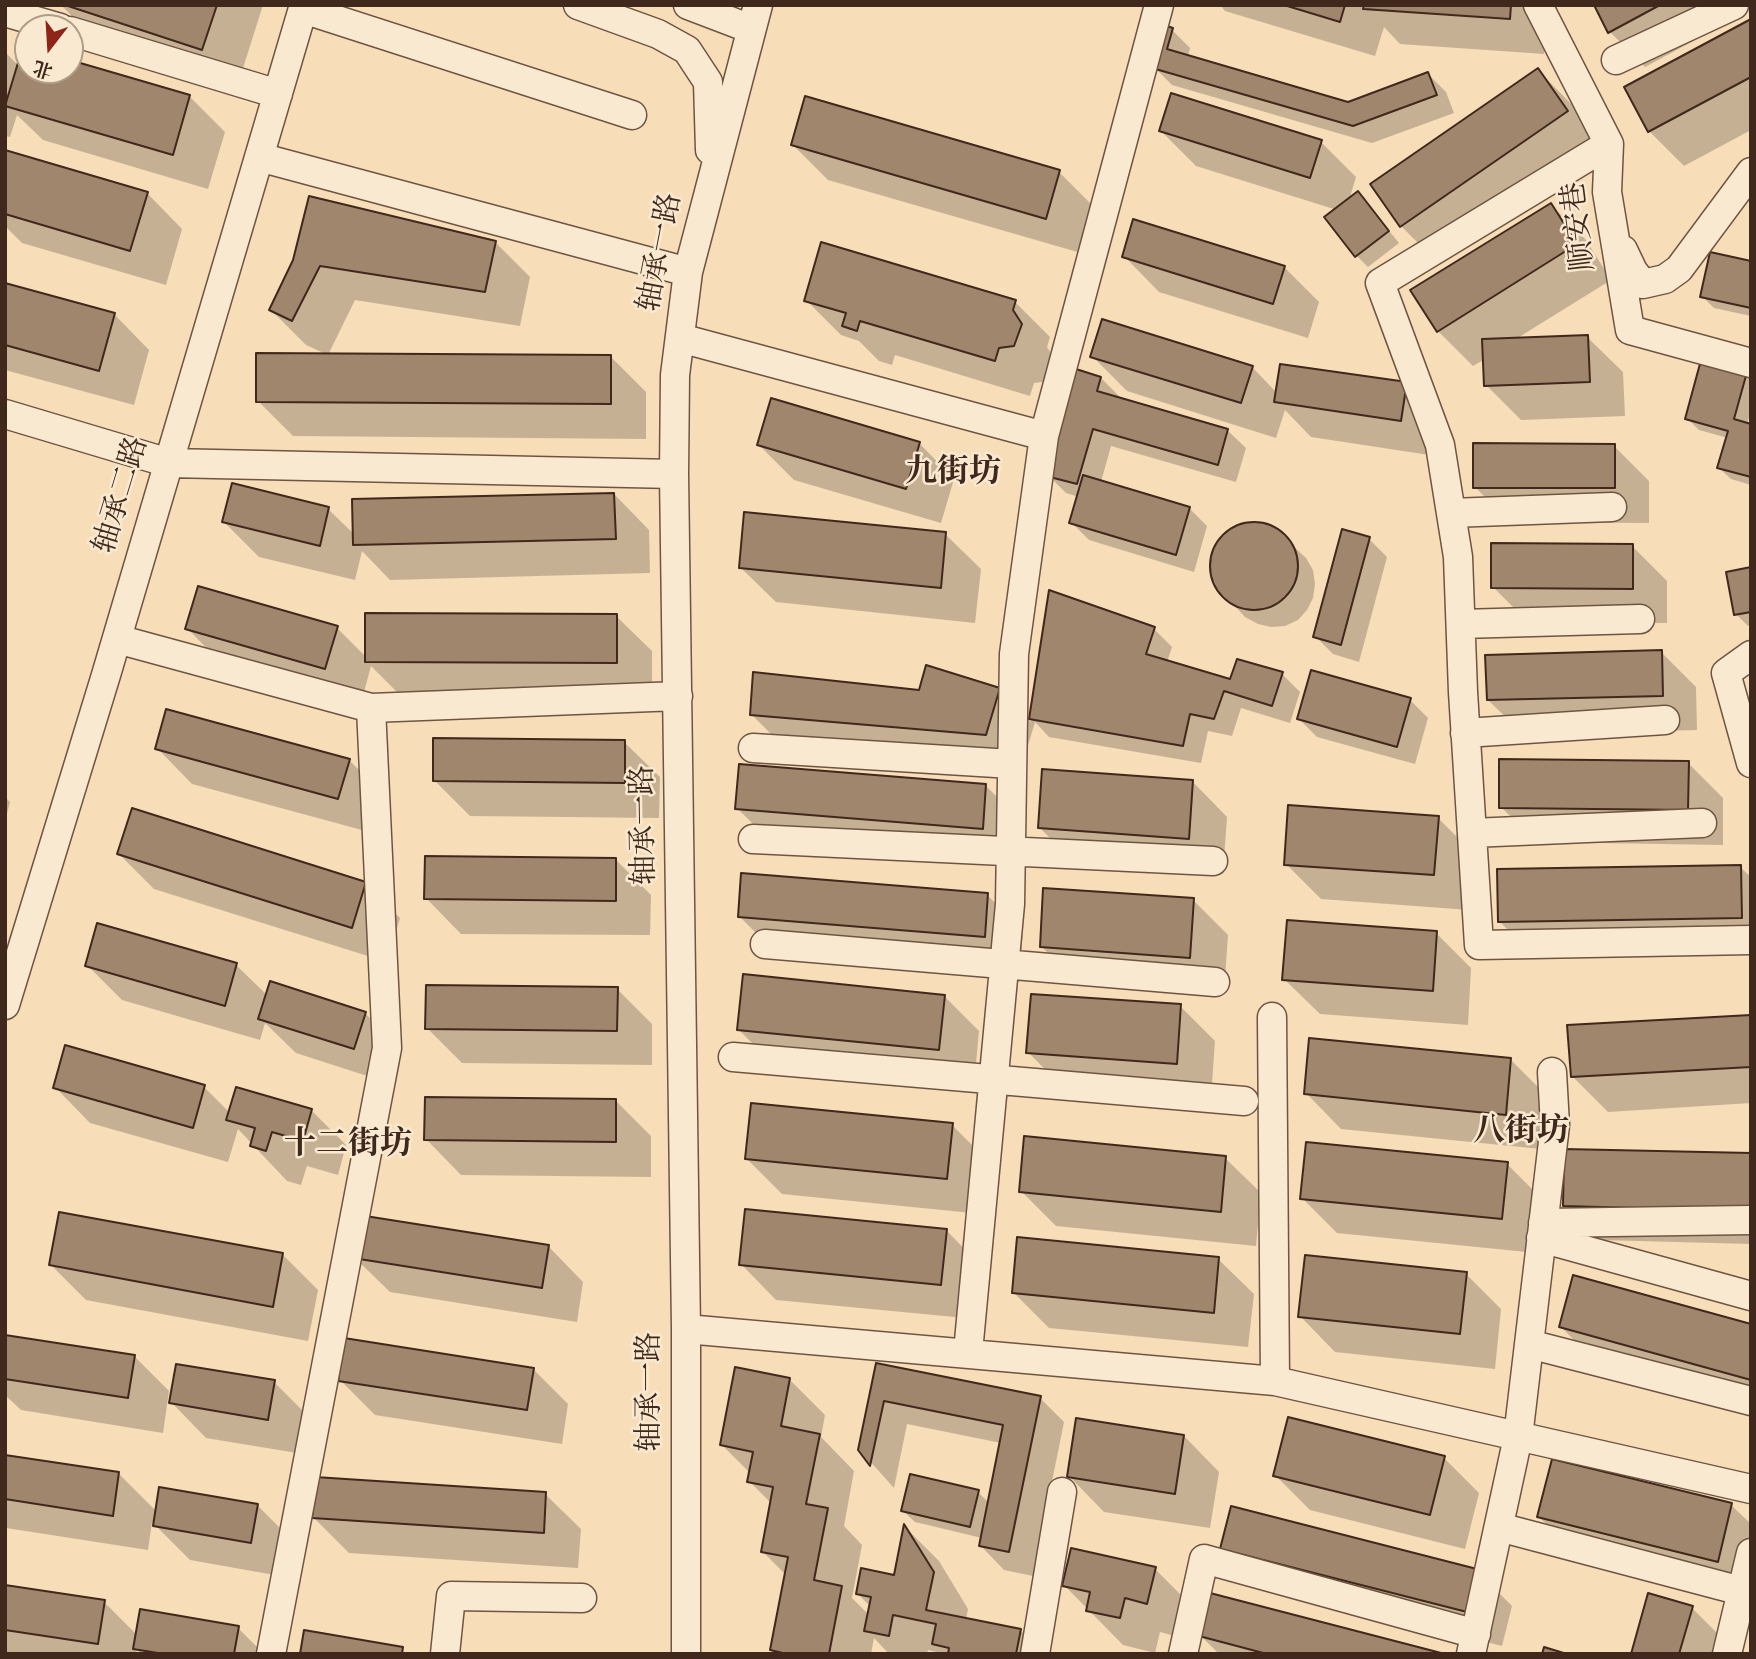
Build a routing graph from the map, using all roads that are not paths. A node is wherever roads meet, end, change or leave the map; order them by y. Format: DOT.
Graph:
graph roads {
  1 [pos="578,5"];
  2 [pos="688,5"];
  3 [pos="1159,5"];
  4 [pos="1538,5"];
  5 [pos="1734,5"];
  6 [pos="304,7"];
  7 [pos="754,17"];
  8 [pos="84,35"];
  9 [pos="1616,60"];
  10 [pos="278,94"];
  11 [pos="632,115"];
  12 [pos="1609,144"];
  13 [pos="259,157"];
  14 [pos="1751,172"];
  15 [pos="711,181"];
  16 [pos="1614,230"];
  17 [pos="688,272"];
  18 [pos="680,338"];
  19 [pos="1751,363"];
  20 [pos="5,414"];
  21 [pos="1044,436"];
  22 [pos="169,463"];
  23 [pos="674,474"];
  24 [pos="1612,507"];
  25 [pos="1451,513"];
  26 [pos="1640,619"];
  27 [pos="1461,624"];
  28 [pos="117,639"];
  29 [pos="1751,655"];
  30 [pos="678,696"];
  31 [pos="371,708"];
  32 [pos="1665,720"];
  33 [pos="1465,733"];
  34 [pos="753,748"];
  35 [pos="1751,763"];
  36 [pos="1012,764"];
  37 [pos="1702,823"];
  38 [pos="1472,833"];
  39 [pos="752,839"];
  40 [pos="1011,853"];
  41 [pos="1213,861"];
  42 [pos="1751,940"];
  43 [pos="765,944"];
  44 [pos="1004,966"];
  45 [pos="1215,982"];
  46 [pos="5,1004"];
  47 [pos="1272,1017"];
  48 [pos="733,1057"];
  49 [pos="1552,1072"];
  50 [pos="994,1079"];
  51 [pos="1244,1101"];
  52 [pos="1751,1220"];
  53 [pos="1542,1231"];
  54 [pos="1751,1296"];
  55 [pos="686,1329"];
  56 [pos="1529,1344"];
  57 [pos="968,1352"];
  58 [pos="1275,1381"];
  59 [pos="1751,1401"];
  60 [pos="1518,1437"];
  61 [pos="1751,1489"];
  62 [pos="1062,1492"];
  63 [pos="1499,1527"];
  64 [pos="1751,1553"];
  65 [pos="1730,1588"];
  66 [pos="582,1598"];
  67 [pos="1474,1644"];
  68 [pos="271,1654"];
  69 [pos="445,1654"];
  70 [pos="686,1654"];
  71 [pos="1035,1654"];
  72 [pos="1183,1654"];
  73 [pos="1727,1654"];
  1 -- 15 [label="street"];
  2 -- 7 [label="street"];
  3 -- 21 [label="street"];
  4 -- 12 [label="street, 顺安巷"];
  5 -- 9 [label="street"];
  6 -- 10 [label="street, 轴承二路"];
  6 -- 11 [label="street"];
  7 -- 15 [label="street, 轴承一路"];
  8 -- 10 [label="street"];
  10 -- 13 [label="street, 轴承二路"];
  12 -- 16 [label="street, 顺安巷"];
  12 -- 25 [label="street"];
  13 -- 17 [label="street"];
  13 -- 22 [label="street, 轴承二路"];
  14 -- 16 [label="street"];
  15 -- 17 [label="street, 轴承一路"];
  16 -- 19 [label="street, 顺安巷"];
  17 -- 18 [label="street, 轴承一路"];
  18 -- 21 [label="street"];
  18 -- 23 [label="street, 轴承一路"];
  20 -- 22 [label="street"];
  21 -- 36 [label="street"];
  22 -- 23 [label="street"];
  22 -- 28 [label="street, 轴承二路"];
  23 -- 30 [label="street, 轴承一路"];
  24 -- 25 [label="street"];
  25 -- 27 [label="street"];
  26 -- 27 [label="street"];
  27 -- 33 [label="street"];
  28 -- 31 [label="street"];
  28 -- 46 [label="street, 轴承二路"];
  29 -- 35 [label="street"];
  30 -- 31 [label="street"];
  30 -- 55 [label="street, 轴承一路"];
  31 -- 68 [label="street"];
  32 -- 33 [label="street"];
  33 -- 38 [label="street"];
  34 -- 36 [label="street"];
  36 -- 40 [label="street"];
  37 -- 38 [label="street"];
  38 -- 42 [label="street"];
  39 -- 40 [label="street"];
  40 -- 41 [label="street"];
  40 -- 44 [label="street"];
  43 -- 44 [label="street"];
  44 -- 45 [label="street"];
  44 -- 50 [label="street"];
  47 -- 58 [label="street"];
  48 -- 50 [label="street"];
  49 -- 53 [label="street"];
  50 -- 51 [label="street"];
  50 -- 57 [label="street"];
  52 -- 53 [label="street"];
  53 -- 54 [label="street"];
  53 -- 56 [label="street"];
  55 -- 57 [label="street"];
  55 -- 70 [label="street, 轴承一路"];
  56 -- 59 [label="street"];
  56 -- 60 [label="street"];
  57 -- 58 [label="street"];
  58 -- 60 [label="street"];
  60 -- 61 [label="street"];
  60 -- 63 [label="street"];
  62 -- 71 [label="street"];
  63 -- 65 [label="street"];
  63 -- 67 [label="street"];
  64 -- 73 [label="street"];
  66 -- 69 [label="street"];
  67 -- 72 [label="street"];
}
